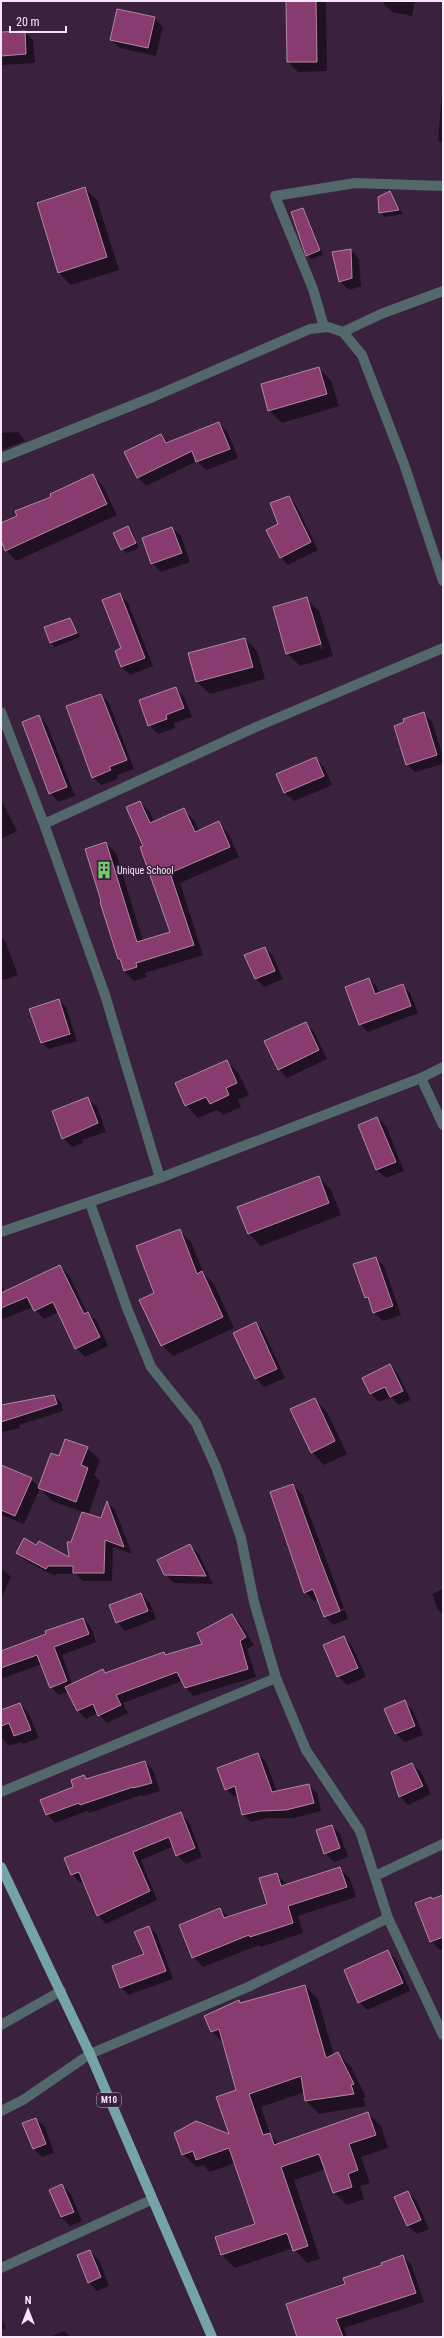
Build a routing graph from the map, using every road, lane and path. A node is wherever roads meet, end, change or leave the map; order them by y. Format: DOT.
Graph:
graph roads {
  1 [pos="443,186"];
  2 [pos="443,291"];
  3 [pos="324,327"];
  4 [pos="343,332"];
  5 [pos="1,458"];
  6 [pos="443,580"];
  7 [pos="443,648"];
  8 [pos="1,712"];
  9 [pos="44,824"];
  10 [pos="443,1067"];
  11 [pos="421,1078"];
  12 [pos="443,1124"];
  13 [pos="160,1178"];
  14 [pos="90,1203"];
  15 [pos="1,1232"];
  16 [pos="276,1678"];
  17 [pos="1,1792"];
  18 [pos="443,1844"];
  19 [pos="1,1867"];
  20 [pos="375,1876"];
  21 [pos="388,1918"];
  22 [pos="61,1991"];
  23 [pos="1,2025"];
  24 [pos="443,2035"];
  25 [pos="90,2054"];
  26 [pos="1,2111"];
  27 [pos="152,2200"];
  28 [pos="1,2268"];
  29 [pos="212,2337"];
  1 -- 3 [label="street"];
  2 -- 4 [label="street"];
  3 -- 4 [label="street"];
  3 -- 5 [label="street"];
  4 -- 6 [label="street"];
  7 -- 9 [label="street"];
  8 -- 9 [label="street"];
  9 -- 13 [label="street"];
  10 -- 11 [label="street"];
  11 -- 12 [label="street"];
  11 -- 13 [label="street"];
  13 -- 14 [label="street"];
  14 -- 15 [label="street"];
  14 -- 16 [label="street"];
  16 -- 17 [label="street"];
  16 -- 20 [label="street"];
  18 -- 20 [label="street"];
  19 -- 22 [label="main road, M10"];
  20 -- 21 [label="street"];
  21 -- 24 [label="street"];
  21 -- 25 [label="street"];
  22 -- 23 [label="street"];
  22 -- 25 [label="main road, M10"];
  25 -- 26 [label="street"];
  25 -- 27 [label="main road, M10"];
  27 -- 28 [label="street"];
  27 -- 29 [label="main road, M10"];
}
